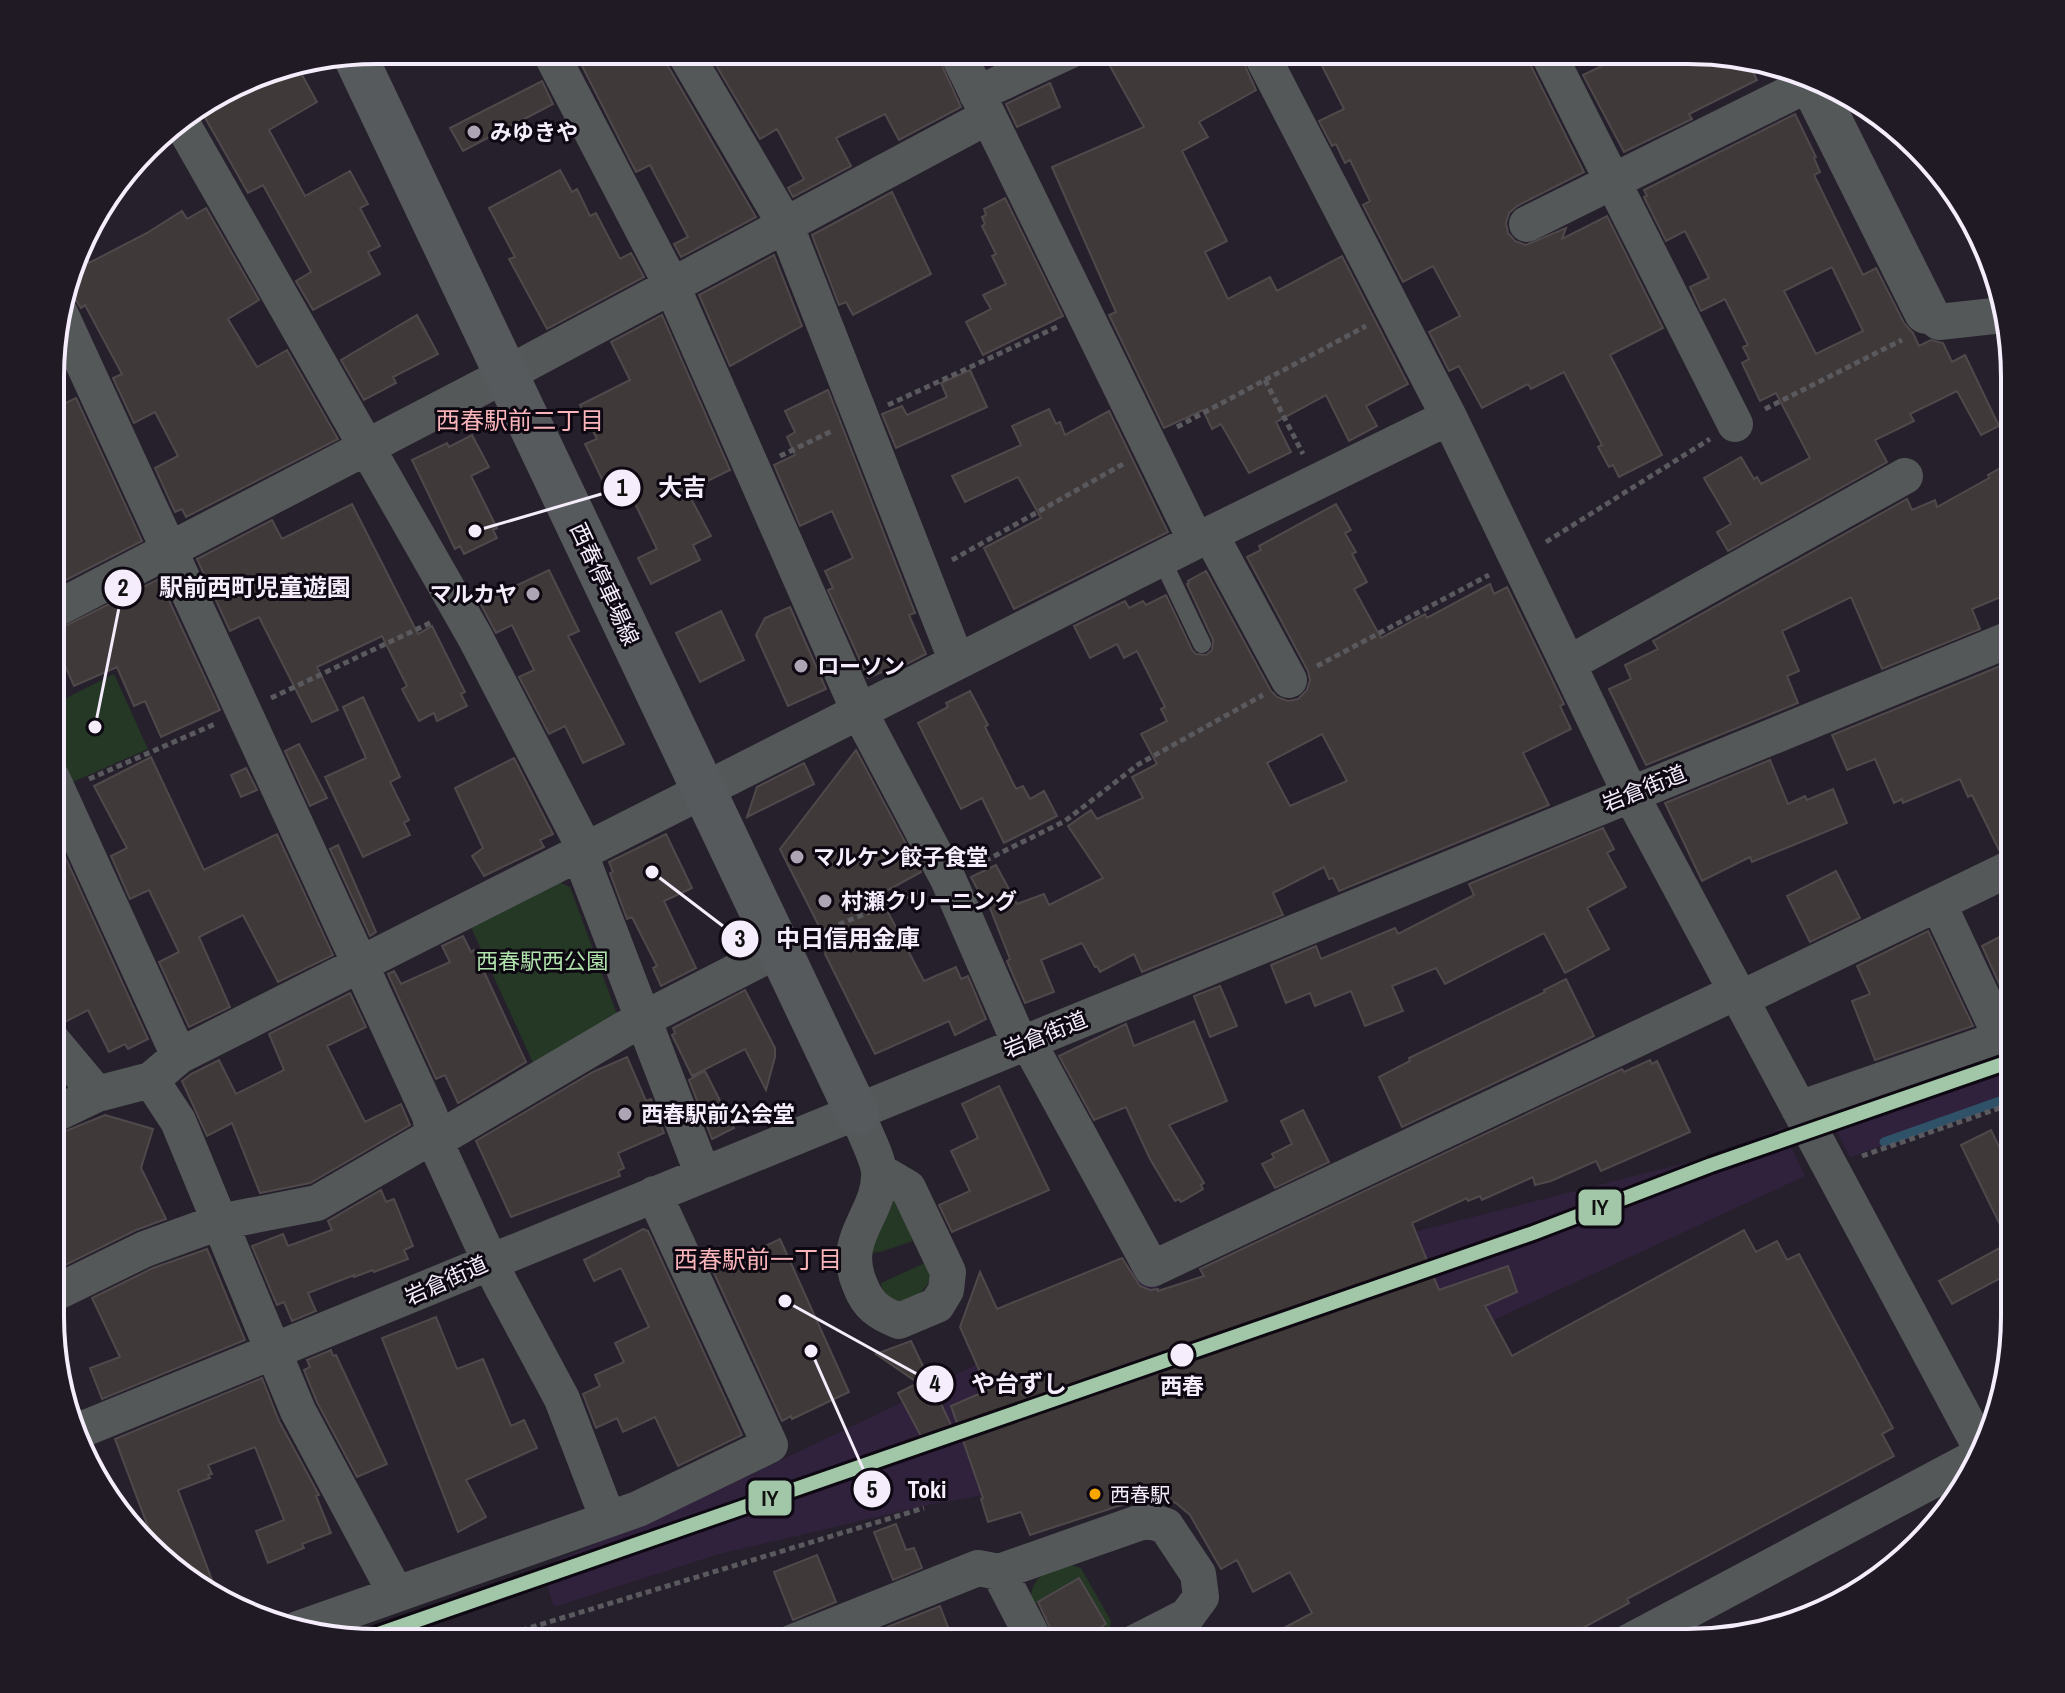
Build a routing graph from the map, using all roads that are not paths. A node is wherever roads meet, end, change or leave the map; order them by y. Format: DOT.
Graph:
graph roads {
  1 [pos="556,64"];
  2 [pos="691,64"];
  3 [pos="963,64"];
  4 [pos="1048,64"];
  5 [pos="1266,64"];
  6 [pos="1554,64"];
  7 [pos="359,65"];
  8 [pos="1797,84"];
  9 [pos="1816,91"];
  10 [pos="982,105"];
  11 [pos="185,129"];
  12 [pos="1613,182"];
  13 [pos="785,224"];
  14 [pos="1527,224"];
  15 [pos="671,284"];
  16 [pos="1926,312"];
  17 [pos="1995,316"];
  18 [pos="68,330"];
  19 [pos="507,374"];
  20 [pos="1449,417"];
  21 [pos="1735,424"];
  22 [pos="367,446"];
  23 [pos="1905,476"];
  24 [pos="1203,537"];
  25 [pos="168,551"];
  26 [pos="1161,558"];
  27 [pos="64,605"];
  28 [pos="2001,643"];
  29 [pos="1202,644"];
  30 [pos="957,662"];
  31 [pos="1568,664"];
  32 [pos="1289,680"];
  33 [pos="859,711"];
  34 [pos="702,792"];
  35 [pos="1630,793"];
  36 [pos="64,804"];
  37 [pos="583,852"];
  38 [pos="2001,873"];
  39 [pos="1938,903"];
  40 [pos="792,944"];
  41 [pos="359,965"];
  42 [pos="1738,995"];
  43 [pos="644,1019"];
  44 [pos="2001,1023"];
  45 [pos="2001,1038"];
  46 [pos="1024,1042"];
  47 [pos="64,1055"];
  48 [pos="179,1056"];
  49 [pos="151,1080"];
  50 [pos="97,1094"];
  51 [pos="1799,1109"];
  52 [pos="64,1110"];
  53 [pos="857,1113"];
  54 [pos="434,1139"];
  55 [pos="879,1171"];
  56 [pos="703,1175"];
  57 [pos="654,1194"];
  58 [pos="219,1222"];
  59 [pos="489,1261"];
  60 [pos="64,1289"];
  61 [pos="272,1353"];
  62 [pos="85,1428"];
  63 [pos="1975,1440"];
  64 [pos="1964,1462"];
  65 [pos="608,1519"];
  66 [pos="999,1572"];
  67 [pos="396,1594"];
  68 [pos="315,1623"];
  69 [pos="826,1629"];
  70 [pos="1029,1629"];
  71 [pos="1161,1629"];
  72 [pos="1653,1629"];
  1 -- 15 [label="street"];
  2 -- 13 [label="street"];
  3 -- 10 [label="street"];
  4 -- 10 [label="street"];
  5 -- 20 [label="street"];
  6 -- 12 [label="street"];
  7 -- 19 [label="main road, 西春停車場線"];
  8 -- 12 [label="street"];
  9 -- 16 [label="street"];
  10 -- 13 [label="street"];
  10 -- 24 [label="street"];
  11 -- 22 [label="street"];
  12 -- 14 [label="street"];
  12 -- 21 [label="street"];
  13 -- 15 [label="street"];
  13 -- 30 [label="street"];
  15 -- 19 [label="street"];
  15 -- 33 [label="street"];
  16 -- 17 [label="street"];
  18 -- 25 [label="street"];
  19 -- 22 [label="street"];
  19 -- 34 [label="main road, 西春停車場線"];
  20 -- 24 [label="street"];
  20 -- 31 [label="street"];
  22 -- 25 [label="street"];
  22 -- 37 [label="street"];
  23 -- 31 [label="street"];
  24 -- 26 [label="street"];
  24 -- 32 [label="street"];
  25 -- 27 [label="street"];
  25 -- 41 [label="street"];
  26 -- 29 [label="lane"];
  26 -- 30 [label="street"];
  28 -- 35 [label="street, 岩倉街道"];
  30 -- 33 [label="street"];
  31 -- 35 [label="street"];
  33 -- 34 [label="street"];
  33 -- 46 [label="street"];
  34 -- 37 [label="street"];
  34 -- 40 [label="main road, 西春停車場線"];
  35 -- 42 [label="street"];
  35 -- 46 [label="street, 岩倉街道"];
  36 -- 48 [label="street"];
  37 -- 41 [label="street"];
  37 -- 43 [label="street"];
  38 -- 39 [label="street"];
  39 -- 42 [label="street"];
  39 -- 44 [label="street"];
  40 -- 43 [label="street"];
  40 -- 53 [label="main road, 西春停車場線"];
  41 -- 48 [label="street"];
  41 -- 54 [label="street"];
  42 -- 46 [label="street"];
  42 -- 51 [label="street"];
  43 -- 54 [label="street"];
  43 -- 56 [label="street"];
  45 -- 51 [label="street"];
  46 -- 53 [label="street, 岩倉街道"];
  47 -- 50 [label="street"];
  48 -- 49 [label="street"];
  49 -- 50 [label="street"];
  49 -- 58 [label="street"];
  50 -- 52 [label="street"];
  51 -- 63 [label="street"];
  53 -- 55 [label="street"];
  53 -- 56 [label="street, 岩倉街道"];
  54 -- 58 [label="street"];
  54 -- 59 [label="street"];
  56 -- 57 [label="street, 岩倉街道"];
  57 -- 59 [label="street, 岩倉街道"];
  57 -- 65 [label="street"];
  58 -- 60 [label="street"];
  58 -- 61 [label="street"];
  59 -- 61 [label="street, 岩倉街道"];
  59 -- 65 [label="street"];
  61 -- 62 [label="street, 岩倉街道"];
  61 -- 67 [label="street"];
  64 -- 72 [label="street"];
  65 -- 67 [label="street"];
  66 -- 69 [label="street"];
  66 -- 70 [label="street"];
  66 -- 71 [label="street"];
  67 -- 68 [label="street"];
}
